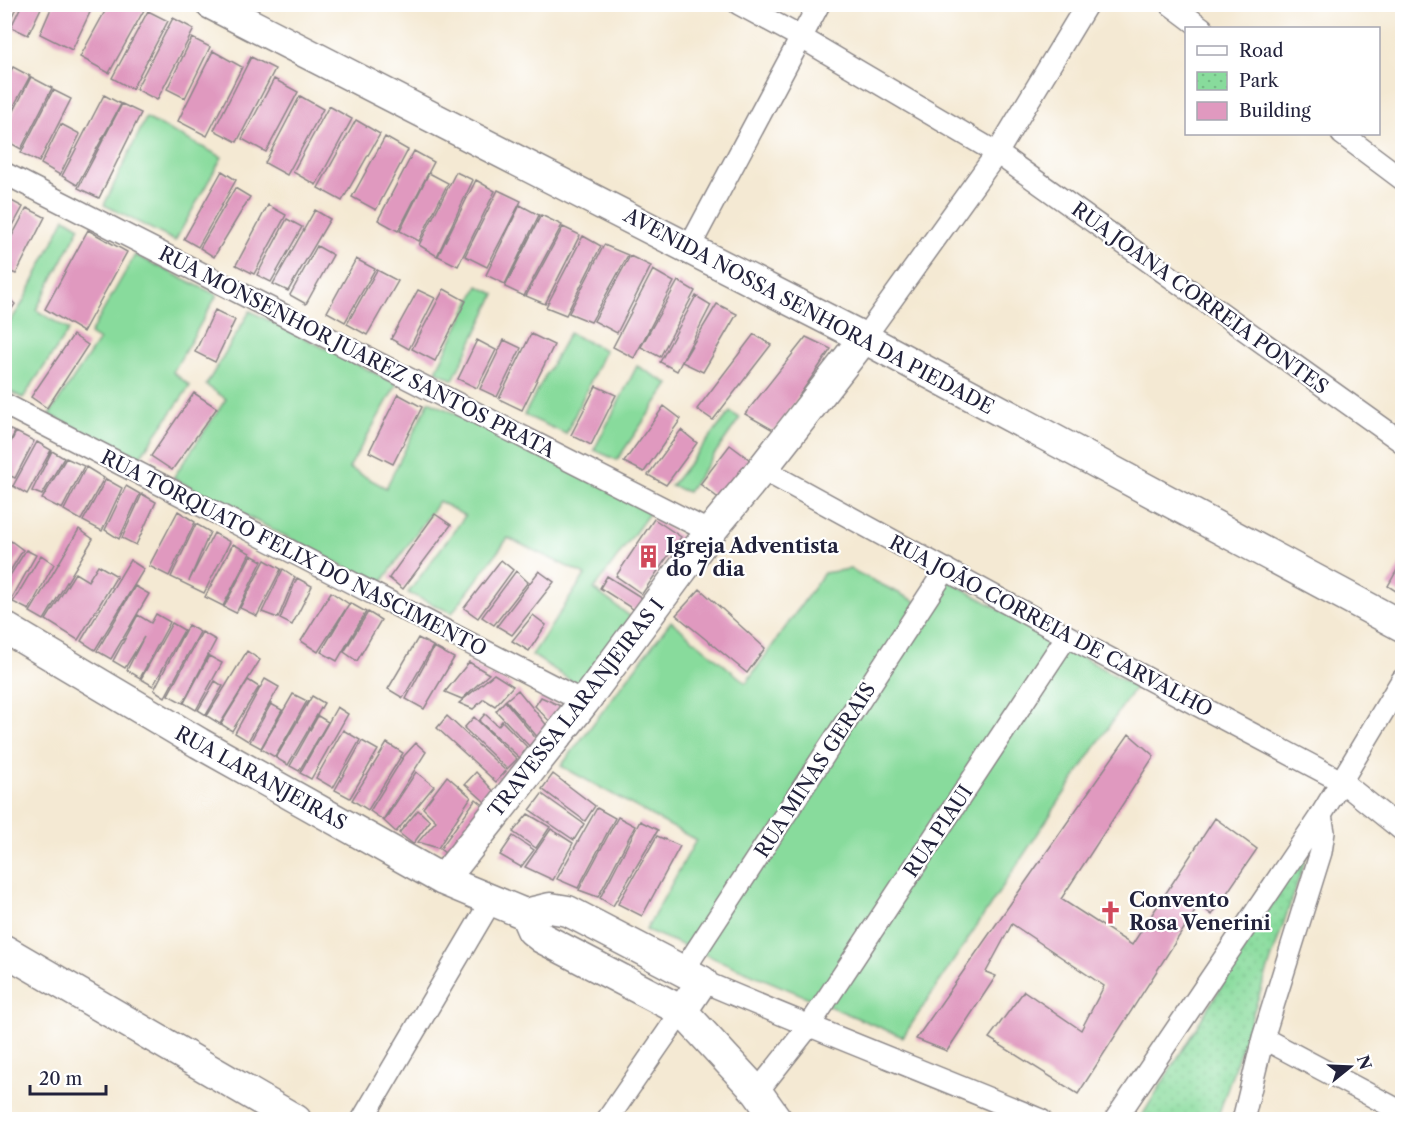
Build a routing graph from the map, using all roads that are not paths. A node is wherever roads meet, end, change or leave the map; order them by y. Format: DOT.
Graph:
graph roads {
  1 [pos="211,4"];
  2 [pos="739,4"];
  3 [pos="819,4"];
  4 [pos="1087,4"];
  5 [pos="1170,4"];
  6 [pos="1201,27"];
  7 [pos="802,38"];
  8 [pos="1343,135"];
  9 [pos="997,153"];
  10 [pos="4,173"];
  11 [pos="1402,179"];
  12 [pos="689,248"];
  13 [pos="864,338"];
  14 [pos="4,404"];
  15 [pos="1402,442"];
  16 [pos="762,469"];
  17 [pos="710,532"];
  18 [pos="946,569"];
  19 [pos="1402,626"];
  20 [pos="4,627"];
  21 [pos="1067,636"];
  22 [pos="1402,680"];
  23 [pos="584,702"];
  24 [pos="1341,781"];
  25 [pos="1321,815"];
  26 [pos="1402,830"];
  27 [pos="443,880"];
  28 [pos="491,901"];
  29 [pos="525,914"];
  30 [pos="4,950"];
  31 [pos="693,976"];
  32 [pos="682,1011"];
  33 [pos="809,1026"];
  34 [pos="1263,1038"];
  35 [pos="757,1092"];
  36 [pos="1402,1112"];
  37 [pos="296,1119"];
  38 [pos="362,1119"];
  39 [pos="607,1119"];
  40 [pos="777,1119"];
  41 [pos="1041,1119"];
  42 [pos="1115,1119"];
  43 [pos="1243,1119"];
  1 -- 12 [label="street, AVENIDA NOSSA SENHORA DA PIEDADE"];
  2 -- 7 [label="street, RUA JOANA CORREIA PONTES"];
  3 -- 7 [label="street"];
  4 -- 9 [label="street"];
  5 -- 6 [label="street"];
  7 -- 9 [label="street, RUA JOANA CORREIA PONTES"];
  7 -- 12 [label="street"];
  8 -- 11 [label="street"];
  9 -- 13 [label="street"];
  9 -- 15 [label="street, RUA JOANA CORREIA PONTES"];
  10 -- 17 [label="street, RUA MONSENHOR JUAREZ SANTOS PRATA"];
  12 -- 13 [label="street, AVENIDA NOSSA SENHORA DA PIEDADE"];
  13 -- 16 [label="street, TRAVESSA LARANJEIRAS I"];
  13 -- 19 [label="street, AVENIDA NOSSA SENHORA DA PIEDADE"];
  14 -- 23 [label="street, RUA TORQUATO FELIX DO NASCIMENTO"];
  16 -- 17 [label="street, TRAVESSA LARANJEIRAS I"];
  16 -- 18 [label="street, RUA JOÃO CORREIA DE CARVALHO"];
  17 -- 23 [label="street, TRAVESSA LARANJEIRAS I"];
  18 -- 21 [label="street, RUA JOÃO CORREIA DE CARVALHO"];
  18 -- 31 [label="street, RUA MINAS GERAIS"];
  20 -- 27 [label="street, RUA LARANJEIRAS"];
  21 -- 24 [label="street, RUA JOÃO CORREIA DE CARVALHO"];
  21 -- 33 [label="street, RUA PIAUI"];
  22 -- 24 [label="street"];
  23 -- 27 [label="street, TRAVESSA LARANJEIRAS I"];
  24 -- 25 [label="street"];
  24 -- 26 [label="street, RUA JOÃO CORREIA DE CARVALHO"];
  25 -- 34 [label="street"];
  25 -- 42 [label="street"];
  27 -- 28 [label="street, RUA LARANJEIRAS"];
  28 -- 29 [label="street, RUA LARANJEIRAS"];
  28 -- 38 [label="street"];
  29 -- 31 [label="street"];
  29 -- 32 [label="street"];
  30 -- 37 [label="street"];
  31 -- 32 [label="street"];
  31 -- 33 [label="street"];
  32 -- 35 [label="street"];
  32 -- 39 [label="street"];
  33 -- 35 [label="street, RUA PIAUI"];
  33 -- 41 [label="street"];
  34 -- 36 [label="street"];
  34 -- 43 [label="street"];
  35 -- 40 [label="street"];
}
